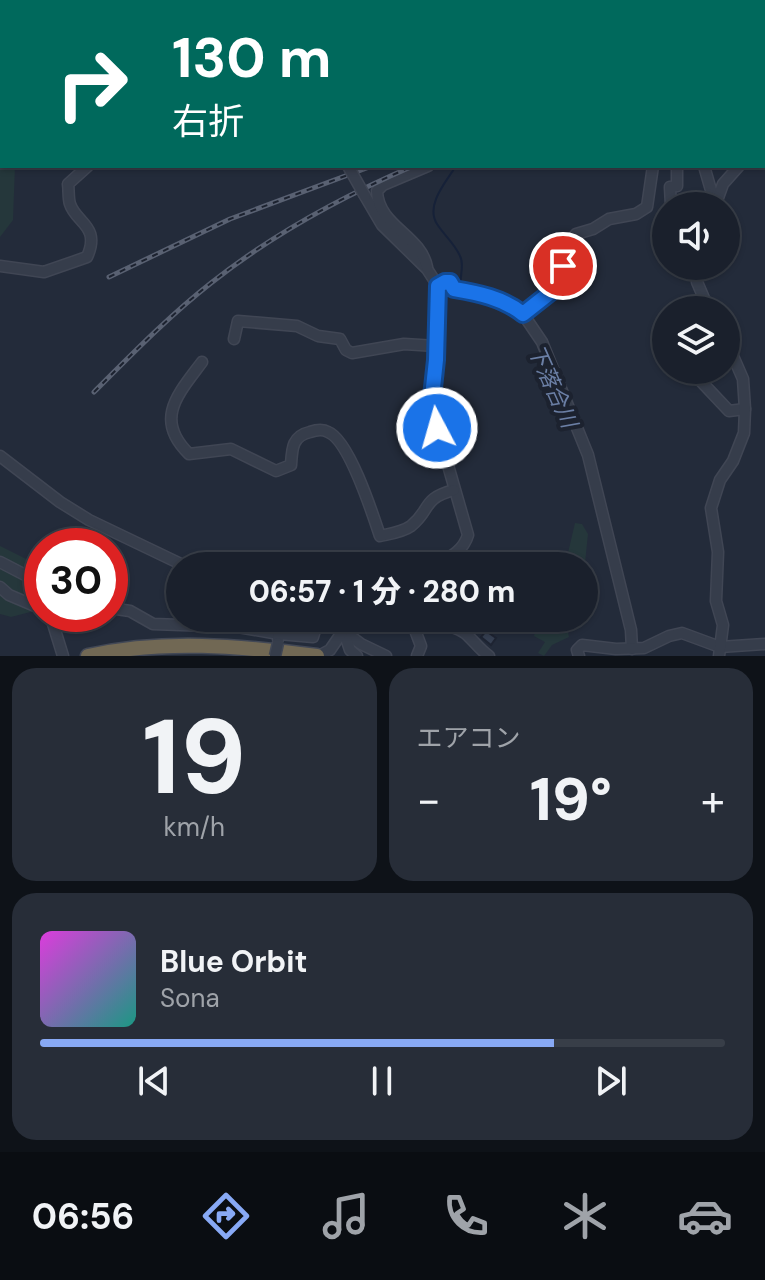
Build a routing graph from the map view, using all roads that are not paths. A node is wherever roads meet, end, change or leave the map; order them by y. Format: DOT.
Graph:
graph roads {
  1 [pos="86,168"];
  2 [pos="349,168"];
  3 [pos="423,168"];
  4 [pos="653,168"];
  5 [pos="677,168"];
  6 [pos="705,168"];
  7 [pos="737,168"];
  8 [pos="670,192"];
  9 [pos="711,192"];
  10 [pos="720,192"];
  11 [pos="0,266"];
  12 [pos="427,269"];
  13 [pos="438,286"];
  14 [pos="523,314"];
  15 [pos="234,339"];
  16 [pos="436,346"];
  17 [pos="202,362"];
  18 [pos="740,372"];
  19 [pos="704,384"];
  20 [pos="745,409"];
  21 [pos="0,456"];
  22 [pos="454,490"];
  23 [pos="457,552"];
  24 [pos="166,557"];
  25 [pos="0,562"];
  26 [pos="24,574"];
  27 [pos="0,587"];
  28 [pos="24,601"];
  29 [pos="128,611"];
  30 [pos="56,632"];
  31 [pos="314,632"];
  32 [pos="342,632"];
  33 [pos="343,632"];
  34 [pos="344,632"];
  35 [pos="416,632"];
  36 [pos="463,632"];
  37 [pos="278,638"];
  38 [pos="471,643"];
  39 [pos="765,644"];
  40 [pos="628,648"];
  41 [pos="720,652"];
  42 [pos="63,656"];
  43 [pos="88,656"];
  44 [pos="139,656"];
  45 [pos="247,656"];
  46 [pos="275,656"];
  47 [pos="318,656"];
  48 [pos="357,656"];
  49 [pos="386,656"];
  50 [pos="417,656"];
  51 [pos="470,656"];
  52 [pos="489,656"];
  53 [pos="579,656"];
  1 -- 11 [label="street"];
  2 -- 12 [label="street, bridge"];
  3 -- 12 [label="street"];
  4 -- 14 [label="street"];
  5 -- 8 [label="street"];
  6 -- 9 [label="street"];
  7 -- 10 [label="street"];
  12 -- 13 [label="street"];
  13 -- 14 [label="street"];
  13 -- 16 [label="street"];
  14 -- 40 [label="street"];
  15 -- 16 [label="street"];
  16 -- 22 [label="street"];
  17 -- 22 [label="street"];
  18 -- 20 [label="street"];
  19 -- 20 [label="street"];
  20 -- 41 [label="street"];
  21 -- 24 [label="street"];
  22 -- 23 [label="street"];
  25 -- 26 [label="street"];
  27 -- 28 [label="street"];
  29 -- 37 [label="street"];
  30 -- 42 [label="street"];
  31 -- 37 [label="street"];
  32 -- 47 [label="street"];
  33 -- 48 [label="street"];
  34 -- 49 [label="street"];
  35 -- 50 [label="street"];
  36 -- 38 [label="street"];
  37 -- 46 [label="street, bridge"];
  38 -- 51 [label="street"];
  38 -- 52 [label="street"];
  39 -- 41 [label="street"];
  40 -- 41 [label="street"];
  40 -- 53 [label="street"];
  43 -- 47 [label="highway"];
  44 -- 45 [label="highway"];
}
